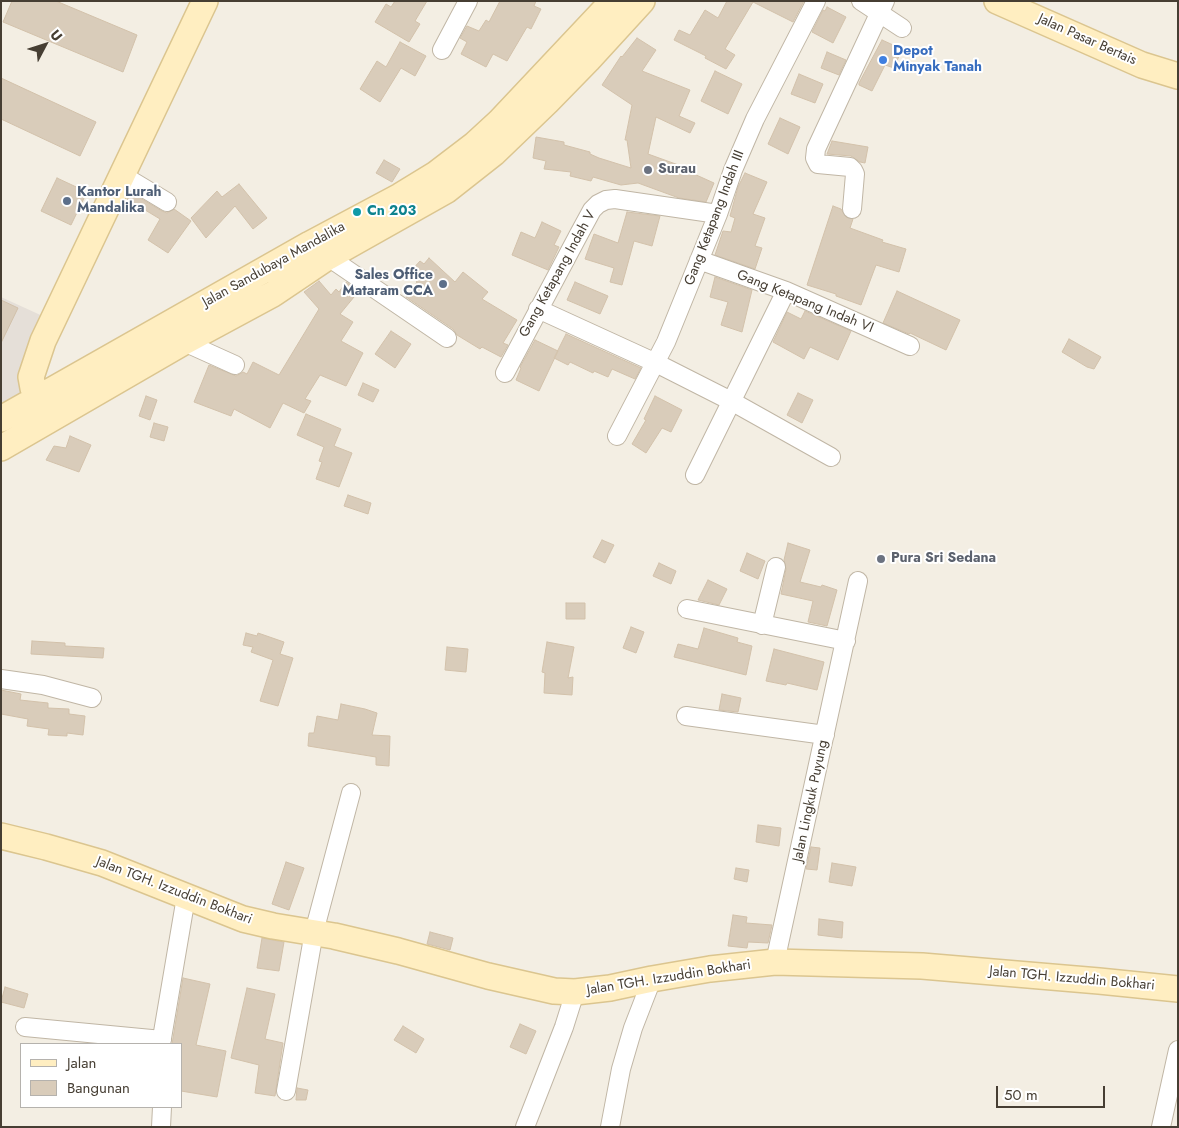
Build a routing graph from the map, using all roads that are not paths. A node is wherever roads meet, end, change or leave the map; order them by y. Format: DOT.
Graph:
graph roads {
  1 [pos="205,1"];
  2 [pos="468,1"];
  3 [pos="613,1"];
  4 [pos="642,1"];
  5 [pos="816,1"];
  6 [pos="861,1"];
  7 [pos="997,1"];
  8 [pos="882,7"];
  9 [pos="902,28"];
  10 [pos="442,50"];
  11 [pos="1178,76"];
  12 [pos="122,176"];
  13 [pos="167,202"];
  14 [pos="852,208"];
  15 [pos="718,214"];
  16 [pos="319,251"];
  17 [pos="699,260"];
  18 [pos="786,291"];
  19 [pos="538,309"];
  20 [pos="447,338"];
  21 [pos="184,342"];
  22 [pos="910,346"];
  23 [pos="656,363"];
  24 [pos="235,365"];
  25 [pos="505,373"];
  26 [pos="38,399"];
  27 [pos="731,402"];
  28 [pos="7,416"];
  29 [pos="25,435"];
  30 [pos="617,436"];
  31 [pos="1,448"];
  32 [pos="831,456"];
  33 [pos="695,474"];
  34 [pos="776,567"];
  35 [pos="858,581"];
  36 [pos="688,609"];
  37 [pos="762,625"];
  38 [pos="846,641"];
  39 [pos="1,678"];
  40 [pos="92,698"];
  41 [pos="686,716"];
  42 [pos="825,735"];
  43 [pos="351,794"];
  44 [pos="1,836"];
  45 [pos="186,896"];
  46 [pos="314,932"];
  47 [pos="775,962"];
  48 [pos="652,979"];
  49 [pos="1178,989"];
  50 [pos="575,992"];
  51 [pos="25,1027"];
  52 [pos="161,1042"];
  53 [pos="1178,1050"];
  54 [pos="286,1091"];
  55 [pos="162,1108"];
  56 [pos="161,1127"];
  57 [pos="525,1127"];
  58 [pos="610,1127"];
  59 [pos="1162,1127"];
  1 -- 12 [label="street"];
  2 -- 10 [label="street"];
  3 -- 16 [label="street, Jalan Sandubaya Mandalika"];
  4 -- 16 [label="street"];
  5 -- 15 [label="street, Gang Ketapang Indah III"];
  6 -- 8 [label="street"];
  7 -- 11 [label="street, Jalan Pasar Bertais"];
  8 -- 9 [label="street"];
  8 -- 14 [label="street"];
  12 -- 13 [label="street"];
  12 -- 26 [label="street"];
  15 -- 17 [label="street, Gang Ketapang Indah III"];
  15 -- 19 [label="street, Gang Ketapang Indah V"];
  16 -- 20 [label="street"];
  16 -- 21 [label="street"];
  16 -- 26 [label="street, Jalan Sandubaya Mandalika"];
  17 -- 18 [label="street, Gang Ketapang Indah VI"];
  17 -- 23 [label="street, Gang Ketapang Indah III"];
  18 -- 22 [label="street, Gang Ketapang Indah VI"];
  18 -- 27 [label="street"];
  19 -- 23 [label="street"];
  19 -- 25 [label="street, Gang Ketapang Indah V"];
  21 -- 24 [label="street"];
  21 -- 29 [label="street"];
  23 -- 27 [label="street"];
  23 -- 30 [label="street, Gang Ketapang Indah III"];
  26 -- 28 [label="street, Jalan Sandubaya Mandalika"];
  27 -- 32 [label="street"];
  27 -- 33 [label="street"];
  28 -- 29 [label="street"];
  29 -- 31 [label="street"];
  34 -- 37 [label="street"];
  35 -- 38 [label="street, Jalan Lingkuk Puyung"];
  36 -- 37 [label="street"];
  37 -- 38 [label="street"];
  38 -- 42 [label="street, Jalan Lingkuk Puyung"];
  39 -- 40 [label="street"];
  41 -- 42 [label="street"];
  42 -- 47 [label="street, Jalan Lingkuk Puyung"];
  43 -- 46 [label="street"];
  44 -- 45 [label="street, Jalan TGH. Izzuddin Bokhari"];
  45 -- 46 [label="street, Jalan TGH. Izzuddin Bokhari"];
  45 -- 52 [label="street"];
  46 -- 50 [label="street, Jalan TGH. Izzuddin Bokhari"];
  46 -- 54 [label="street"];
  47 -- 48 [label="street, Jalan TGH. Izzuddin Bokhari"];
  47 -- 49 [label="street, Jalan TGH. Izzuddin Bokhari"];
  48 -- 50 [label="street, Jalan TGH. Izzuddin Bokhari"];
  48 -- 58 [label="street"];
  50 -- 57 [label="street"];
  51 -- 52 [label="street"];
  53 -- 59 [label="street"];
  55 -- 56 [label="street"];
}
